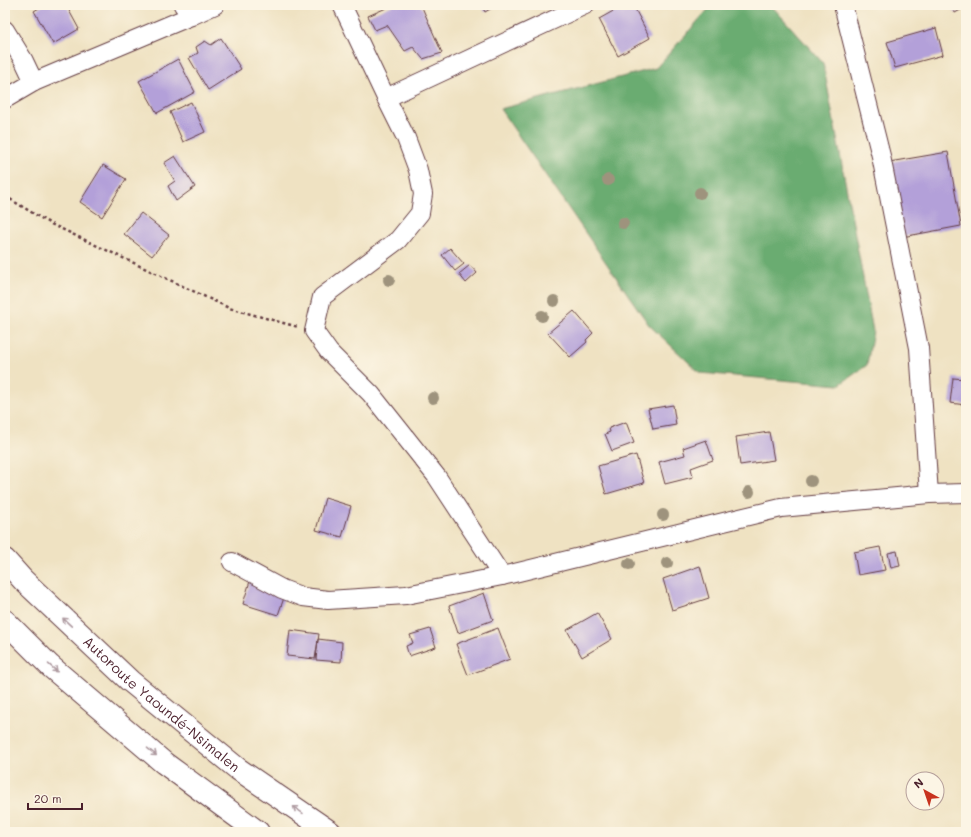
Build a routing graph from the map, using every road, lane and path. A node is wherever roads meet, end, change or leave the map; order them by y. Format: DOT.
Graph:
graph roads {
  1 [pos="215,5"];
  2 [pos="342,5"];
  3 [pos="585,5"];
  4 [pos="843,5"];
  5 [pos="187,11"];
  6 [pos="5,30"];
  7 [pos="34,82"];
  8 [pos="386,98"];
  9 [pos="5,99"];
  10 [pos="5,196"];
  11 [pos="314,331"];
  12 [pos="966,493"];
  13 [pos="929,494"];
  14 [pos="5,560"];
  15 [pos="232,562"];
  16 [pos="502,576"];
  17 [pos="5,621"];
  18 [pos="258,832"];
  19 [pos="330,832"];
  1 -- 5 [label="street"];
  2 -- 8 [label="street"];
  3 -- 8 [label="street"];
  4 -- 13 [label="street"];
  5 -- 7 [label="street"];
  6 -- 7 [label="street"];
  7 -- 9 [label="street"];
  8 -- 11 [label="street"];
  10 -- 11 [label="path"];
  11 -- 16 [label="street"];
  12 -- 13 [label="street"];
  13 -- 16 [label="street"];
  19 -- 14 [label="highway, Autoroute Yaoundé-Nsimalen, one-way"];
  15 -- 16 [label="street"];
  17 -- 18 [label="highway, one-way"];
}
